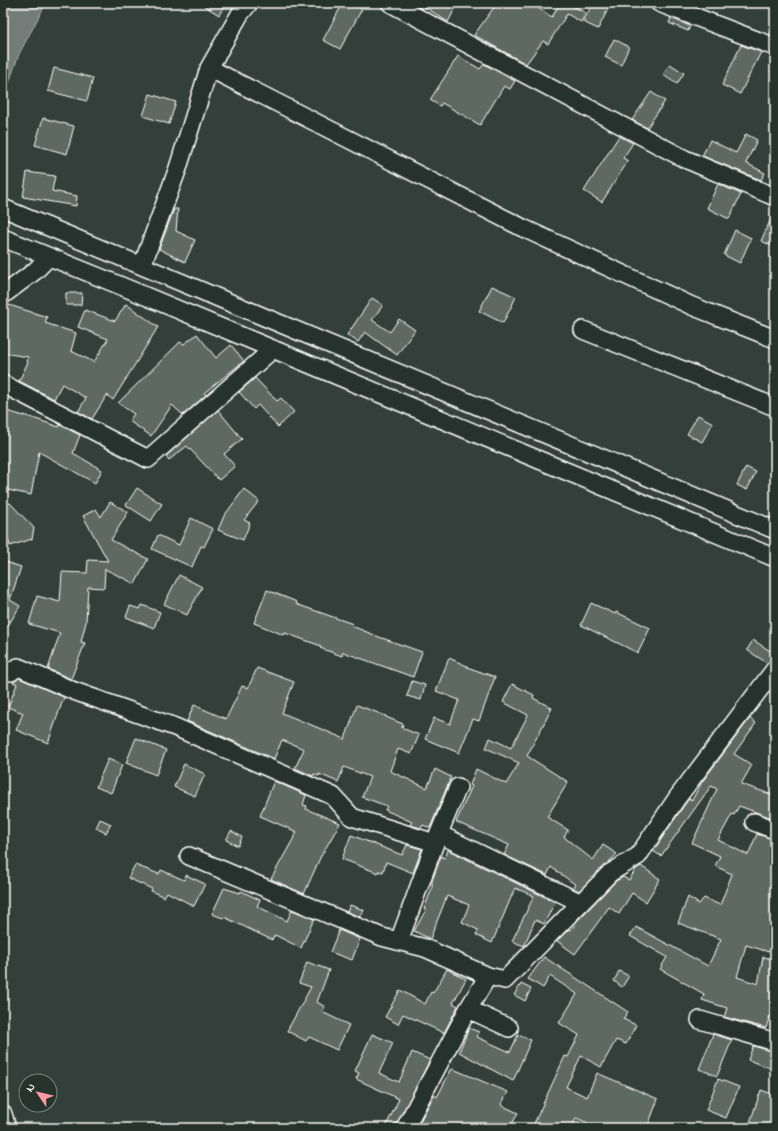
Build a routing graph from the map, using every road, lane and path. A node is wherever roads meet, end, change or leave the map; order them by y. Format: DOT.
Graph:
graph roads {
  1 [pos="250,3"];
  2 [pos="390,3"];
  3 [pos="659,3"];
  4 [pos="775,47"];
  5 [pos="209,68"];
  6 [pos="775,198"];
  7 [pos="3,208"];
  8 [pos="3,238"];
  9 [pos="49,257"];
  10 [pos="142,266"];
  11 [pos="3,295"];
  12 [pos="583,330"];
  13 [pos="775,339"];
  14 [pos="273,349"];
  15 [pos="392,370"];
  16 [pos="3,384"];
  17 [pos="382,394"];
  18 [pos="775,407"];
  19 [pos="775,530"];
  20 [pos="775,558"];
  21 [pos="3,668"];
  22 [pos="772,672"];
  23 [pos="458,787"];
  24 [pos="754,822"];
  25 [pos="775,830"];
  26 [pos="437,839"];
  27 [pos="188,856"];
  28 [pos="581,903"];
  29 [pos="399,941"];
  30 [pos="488,976"];
  31 [pos="468,1009"];
  32 [pos="700,1020"];
  33 [pos="509,1028"];
  34 [pos="775,1042"];
  35 [pos="3,1114"];
  36 [pos="7,1128"];
  37 [pos="405,1128"];
  1 -- 5 [label="street"];
  2 -- 6 [label="street"];
  3 -- 4 [label="street"];
  5 -- 10 [label="street"];
  5 -- 13 [label="street"];
  7 -- 10 [label="street"];
  8 -- 9 [label="street"];
  9 -- 11 [label="street"];
  9 -- 14 [label="street"];
  10 -- 15 [label="street"];
  12 -- 18 [label="street"];
  14 -- 16 [label="street"];
  14 -- 17 [label="street"];
  15 -- 17 [label="street"];
  15 -- 19 [label="street"];
  17 -- 20 [label="street"];
  21 -- 26 [label="street"];
  22 -- 28 [label="street"];
  23 -- 26 [label="street"];
  24 -- 25 [label="street"];
  26 -- 28 [label="street"];
  26 -- 29 [label="street"];
  27 -- 29 [label="street"];
  28 -- 30 [label="street"];
  29 -- 30 [label="street"];
  30 -- 31 [label="street"];
  31 -- 33 [label="street"];
  31 -- 37 [label="street"];
  32 -- 34 [label="street"];
  35 -- 36 [label="street"];
}
